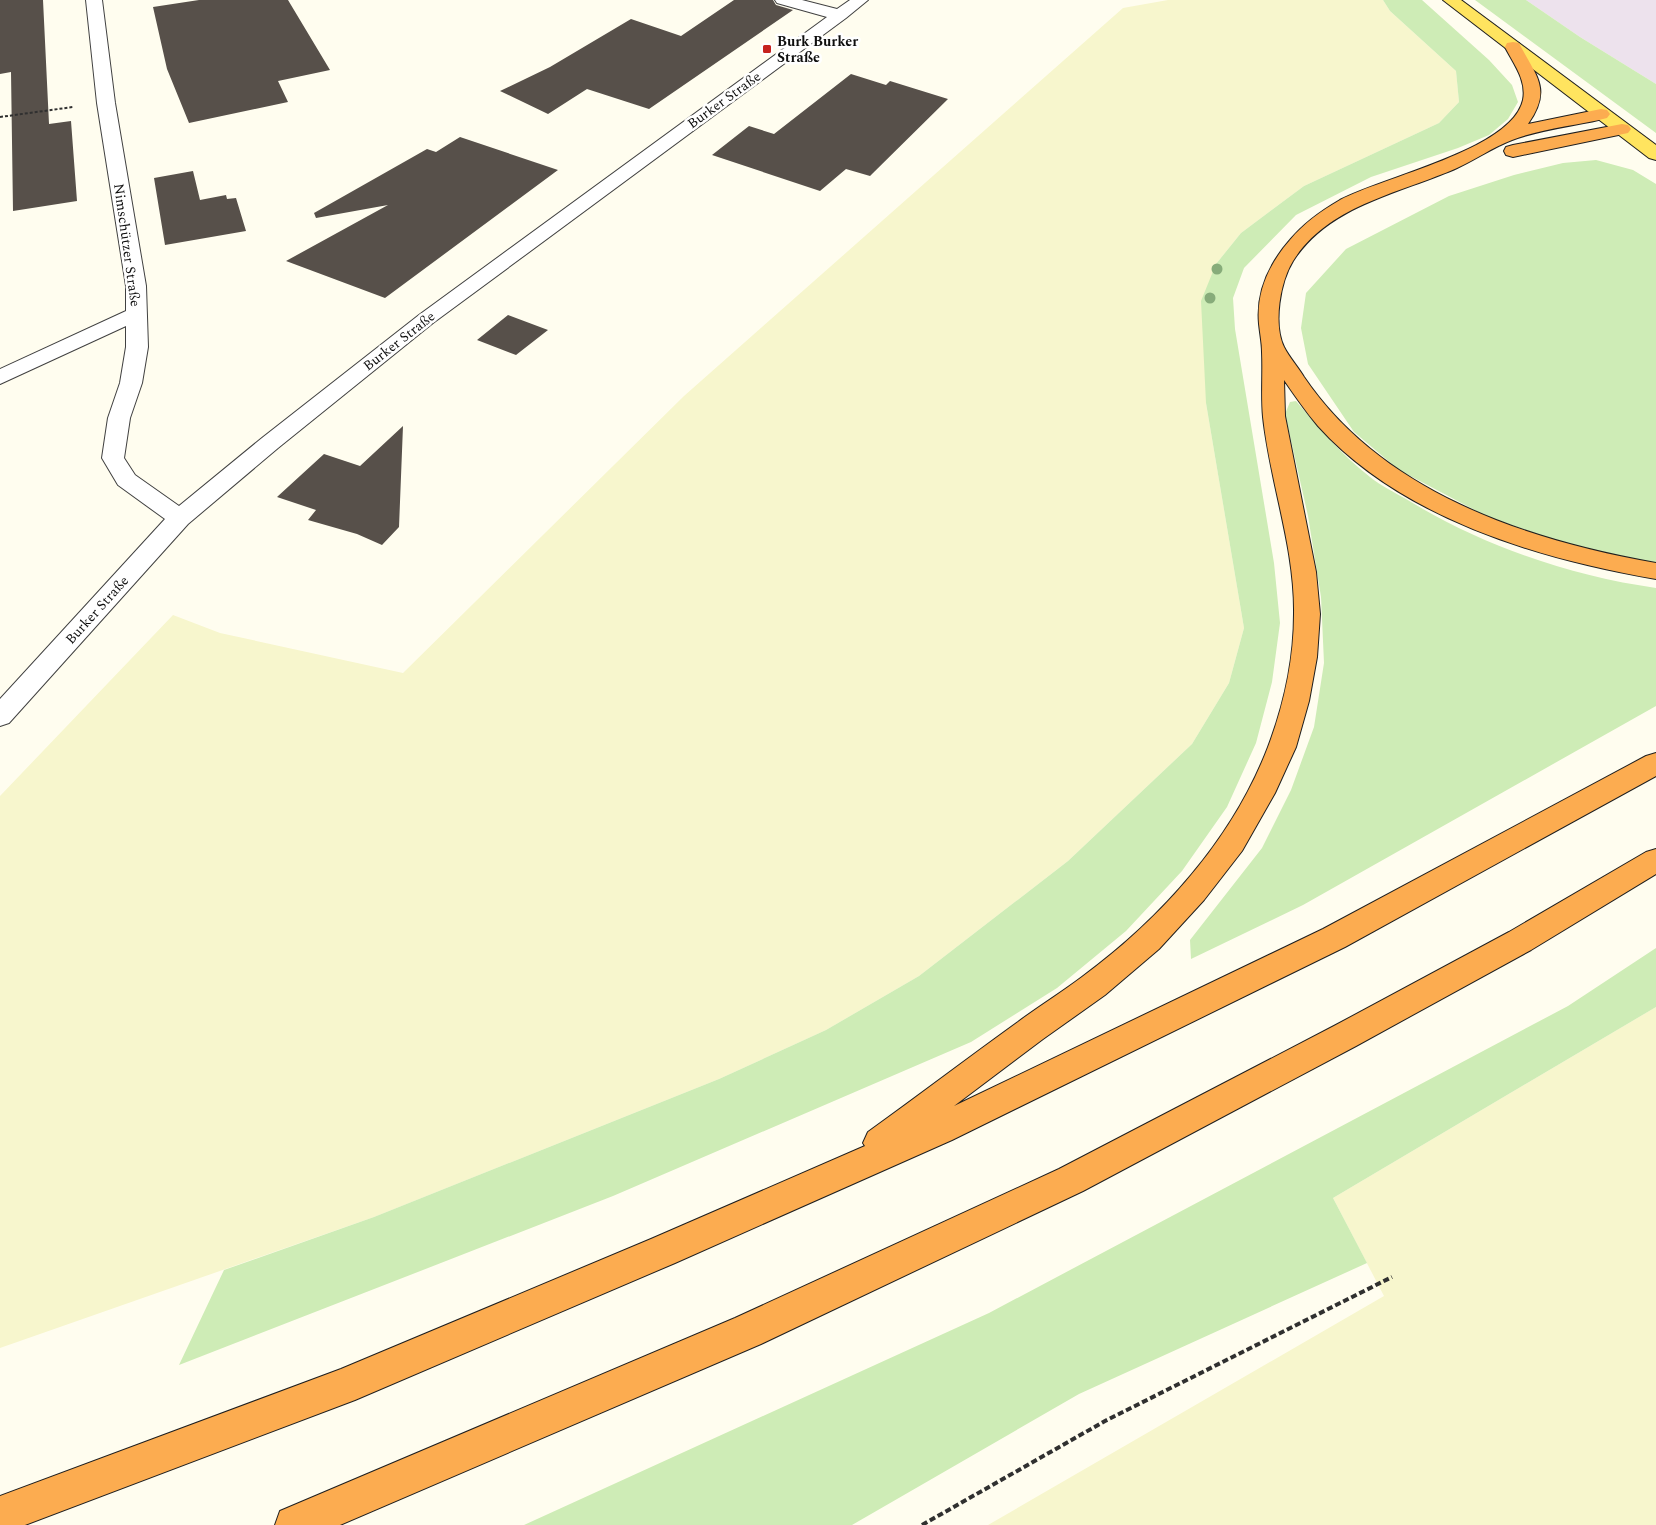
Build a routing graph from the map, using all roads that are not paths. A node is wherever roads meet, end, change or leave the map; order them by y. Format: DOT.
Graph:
graph roads {
  1 [pos="94,0"];
  2 [pos="783,0"];
  3 [pos="860,0"];
  4 [pos="1452,0"];
  5 [pos="840,15"];
  6 [pos="1513,47"];
  7 [pos="1601,114"];
  8 [pos="1622,129"];
  9 [pos="1505,136"];
  10 [pos="1656,154"];
  11 [pos="1450,164"];
  12 [pos="136,314"];
  13 [pos="1272,346"];
  14 [pos="0,377"];
  15 [pos="180,518"];
  16 [pos="1656,571"];
  17 [pos="0,716"];
  18 [pos="1656,762"];
  19 [pos="1656,860"];
  20 [pos="845,1170"];
  21 [pos="0,1515"];
  22 [pos="294,1525"];
  1 -- 12 [label="street, Nimschützer Straße"];
  2 -- 5 [label="street"];
  3 -- 5 [label="street, Burker Straße"];
  4 -- 6 [label="main road"];
  5 -- 15 [label="street, Burker Straße"];
  6 -- 7 [label="main road"];
  6 -- 9 [label="highway"];
  7 -- 8 [label="main road"];
  7 -- 9 [label="highway"];
  8 -- 10 [label="main road"];
  8 -- 11 [label="highway"];
  9 -- 11 [label="highway"];
  11 -- 13 [label="highway"];
  12 -- 14 [label="street"];
  12 -- 15 [label="street, Nimschützer Straße"];
  13 -- 16 [label="highway"];
  13 -- 20 [label="highway"];
  15 -- 17 [label="street, Burker Straße"];
  18 -- 20 [label="highway"];
  19 -- 22 [label="highway"];
  20 -- 21 [label="highway"];
}
